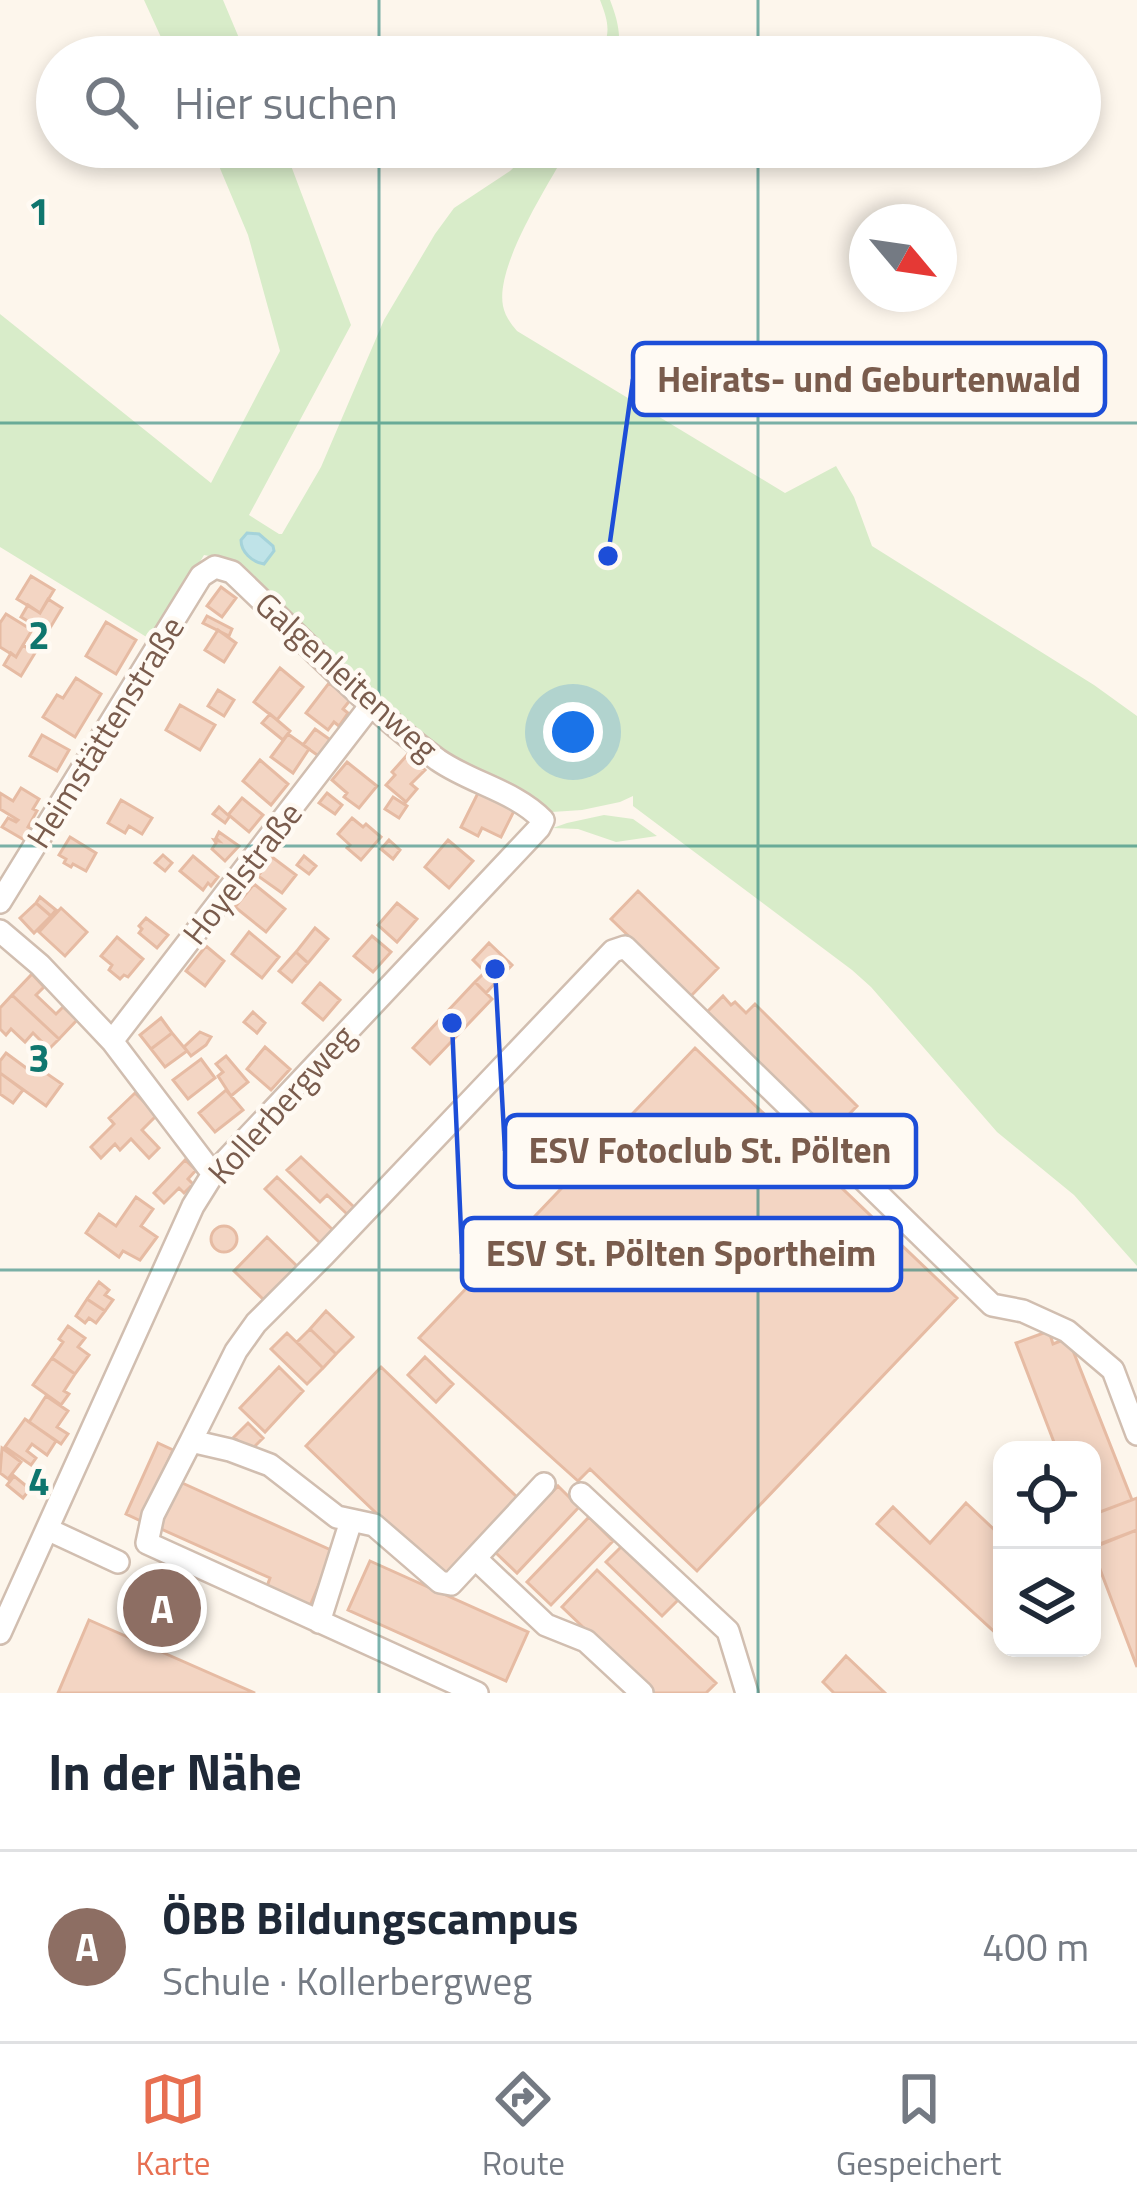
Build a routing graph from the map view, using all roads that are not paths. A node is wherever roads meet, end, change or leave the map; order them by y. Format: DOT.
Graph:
graph roads {
  1 [pos="215,567"];
  2 [pos="371,705"];
  3 [pos="543,820"];
  4 [pos="0,902"];
  5 [pos="0,931"];
  6 [pos="112,1041"];
  7 [pos="213,1174"];
  8 [pos="1137,1434"];
  9 [pos="191,1442"];
  10 [pos="544,1484"];
  11 [pos="581,1494"];
  12 [pos="351,1521"];
  13 [pos="47,1529"];
  14 [pos="477,1560"];
  15 [pos="118,1562"];
  16 [pos="319,1622"];
  17 [pos="0,1633"];
  18 [pos="477,1693"];
  19 [pos="642,1693"];
  20 [pos="747,1693"];
  1 -- 2 [label="street, Galgenleitenweg"];
  1 -- 4 [label="street, Heimstättenstraße"];
  2 -- 3 [label="street, Galgenleitenweg"];
  2 -- 6 [label="street, Hoyelstraße"];
  3 -- 7 [label="street, Kollerbergweg"];
  5 -- 6 [label="street"];
  6 -- 7 [label="street"];
  7 -- 13 [label="street, Kollerbergweg"];
  8 -- 9 [label="street"];
  9 -- 12 [label="street"];
  9 -- 16 [label="street"];
  10 -- 14 [label="street"];
  11 -- 20 [label="street"];
  12 -- 14 [label="street"];
  12 -- 16 [label="street"];
  13 -- 15 [label="street"];
  13 -- 17 [label="street, Kollerbergweg"];
  14 -- 19 [label="street"];
  16 -- 18 [label="street"];
}
